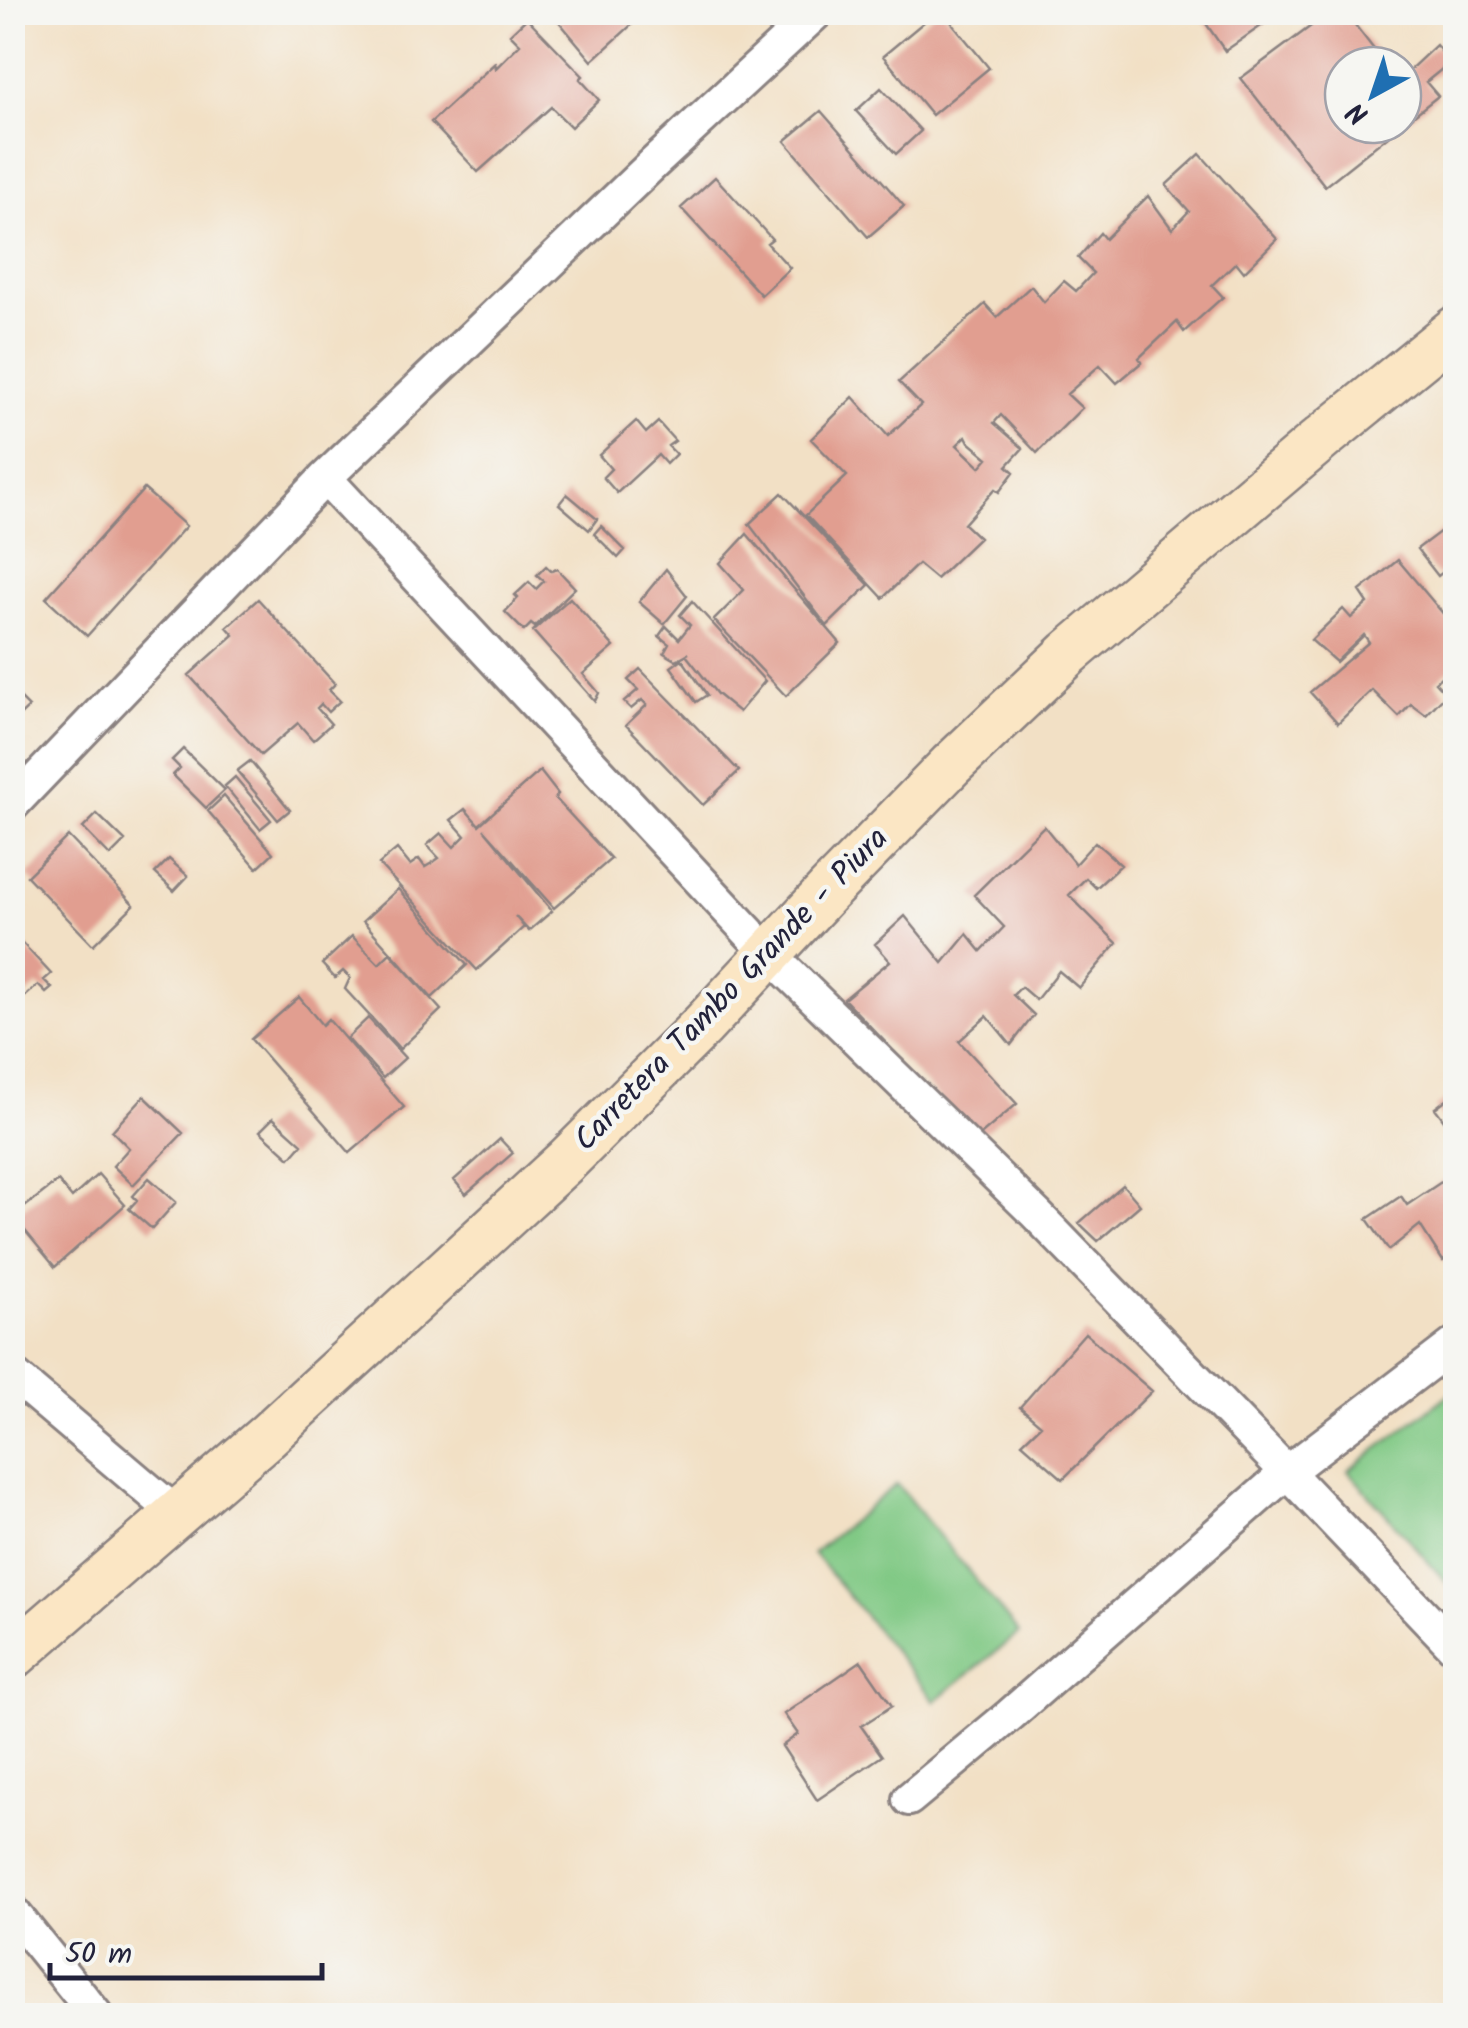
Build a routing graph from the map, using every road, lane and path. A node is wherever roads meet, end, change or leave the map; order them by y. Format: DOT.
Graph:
graph roads {
  1 [pos="817,12"];
  2 [pos="1456,329"];
  3 [pos="324,478"];
  4 [pos="12,805"];
  5 [pos="770,954"];
  6 [pos="1456,1343"];
  7 [pos="12,1374"];
  8 [pos="1287,1472"];
  9 [pos="177,1514"];
  10 [pos="1456,1648"];
  11 [pos="12,1657"];
  12 [pos="909,1799"];
  13 [pos="12,1911"];
  14 [pos="96,2016"];
  1 -- 3 [label="street"];
  2 -- 5 [label="main road, Carretera Tambo Grande - Piura"];
  3 -- 4 [label="street"];
  3 -- 5 [label="street"];
  5 -- 8 [label="street"];
  5 -- 9 [label="main road, Carretera Tambo Grande - Piura"];
  6 -- 8 [label="street"];
  7 -- 9 [label="street"];
  8 -- 10 [label="street"];
  8 -- 12 [label="street"];
  9 -- 11 [label="main road, Carretera Tambo Grande - Piura"];
  13 -- 14 [label="street"];
}
